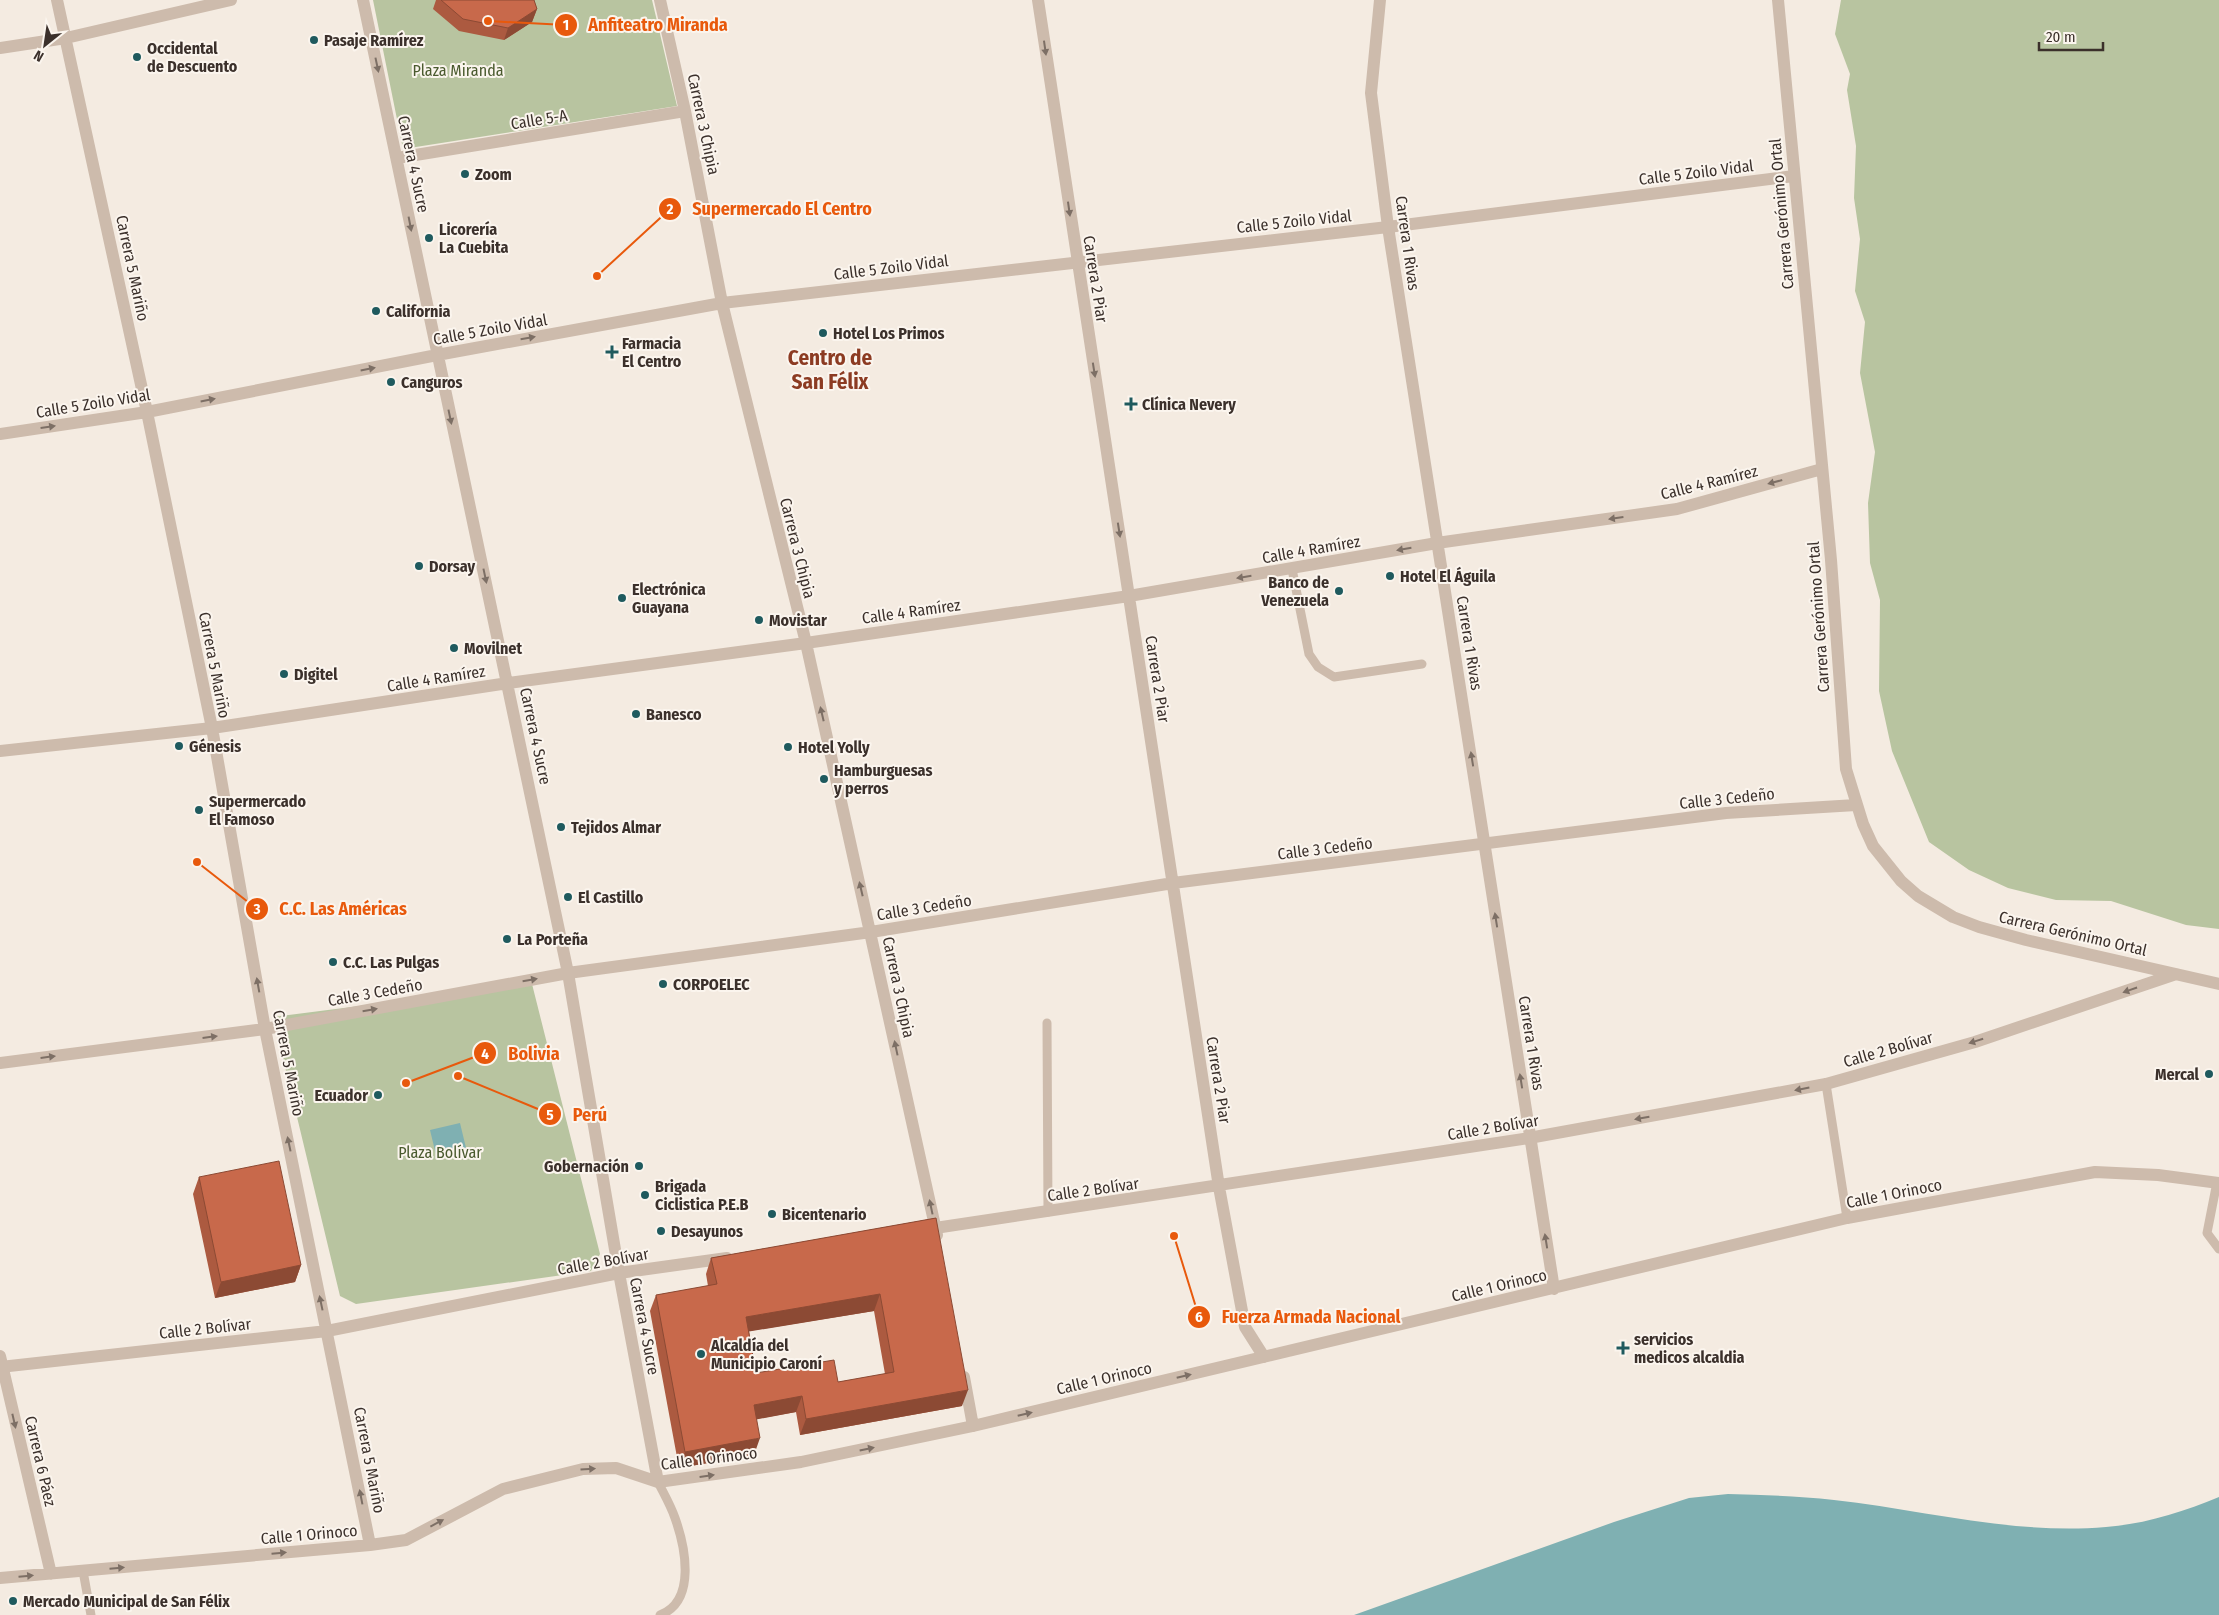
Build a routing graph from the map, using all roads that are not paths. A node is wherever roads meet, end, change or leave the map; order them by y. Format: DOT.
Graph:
graph roads {
  1 [pos="57,0"];
  2 [pos="231,0"];
  3 [pos="363,0"];
  4 [pos="660,0"];
  5 [pos="1038,0"];
  6 [pos="1380,0"];
  7 [pos="1778,0"];
  8 [pos="66,38"];
  9 [pos="0,48"];
  10 [pos="685,111"];
  11 [pos="397,158"];
  12 [pos="1794,176"];
  13 [pos="1388,227"];
  14 [pos="1077,261"];
  15 [pos="722,303"];
  16 [pos="437,355"];
  17 [pos="148,412"];
  18 [pos="0,434"];
  19 [pos="1822,469"];
  20 [pos="1437,543"];
  21 [pos="1292,569"];
  22 [pos="1129,596"];
  23 [pos="806,643"];
  24 [pos="1422,664"];
  25 [pos="508,683"];
  26 [pos="212,728"];
  27 [pos="0,751"];
  28 [pos="1856,805"];
  29 [pos="1485,845"];
  30 [pos="1173,883"];
  31 [pos="871,932"];
  32 [pos="568,973"];
  33 [pos="2176,974"];
  34 [pos="2219,984"];
  35 [pos="1046,1023"];
  36 [pos="265,1029"];
  37 [pos="0,1063"];
  38 [pos="1826,1084"];
  39 [pos="1530,1138"];
  40 [pos="2218,1182"];
  41 [pos="1219,1187"];
  42 [pos="1048,1212"];
  43 [pos="1847,1218"];
  44 [pos="936,1229"];
  45 [pos="907,1233"];
  46 [pos="939,1247"];
  47 [pos="2219,1250"];
  48 [pos="744,1256"];
  49 [pos="619,1273"];
  50 [pos="1554,1289"];
  51 [pos="327,1331"];
  52 [pos="1264,1357"];
  53 [pos="961,1360"];
  54 [pos="1,1363"];
  55 [pos="974,1426"];
  56 [pos="658,1482"];
  57 [pos="370,1545"];
  58 [pos="84,1571"];
  59 [pos="51,1574"];
  60 [pos="0,1578"];
  61 [pos="91,1615"];
  62 [pos="660,1615"];
  1 -- 8 [label="street, Carrera 5 Mariño"];
  2 -- 8 [label="street"];
  3 -- 11 [label="street, Carrera 4 Sucre, one-way"];
  4 -- 10 [label="street, Carrera 3 Chipia"];
  5 -- 14 [label="street, Carrera 2 Piar, one-way"];
  6 -- 13 [label="street, Carrera 1 Rivas"];
  7 -- 12 [label="street, Carrera Gerónimo Ortal"];
  8 -- 9 [label="street"];
  8 -- 17 [label="street, Carrera 5 Mariño"];
  10 -- 11 [label="street, Calle 5-A"];
  10 -- 15 [label="street, Carrera 3 Chipia"];
  11 -- 16 [label="street, Carrera 4 Sucre, one-way"];
  12 -- 13 [label="street, Calle 5 Zoilo Vidal"];
  12 -- 19 [label="street, Carrera Gerónimo Ortal"];
  13 -- 14 [label="street, Calle 5 Zoilo Vidal"];
  13 -- 20 [label="street, Carrera 1 Rivas"];
  14 -- 15 [label="street, Calle 5 Zoilo Vidal"];
  14 -- 22 [label="street, Carrera 2 Piar, one-way"];
  16 -- 15 [label="street, Calle 5 Zoilo Vidal, one-way"];
  15 -- 23 [label="street, Carrera 3 Chipia"];
  17 -- 16 [label="street, Calle 5 Zoilo Vidal, one-way"];
  16 -- 25 [label="street, Carrera 4 Sucre, one-way"];
  18 -- 17 [label="street, Calle 5 Zoilo Vidal, one-way"];
  17 -- 26 [label="street, Carrera 5 Mariño"];
  19 -- 20 [label="street, Calle 4 Ramírez, one-way"];
  19 -- 28 [label="street, Carrera Gerónimo Ortal"];
  20 -- 21 [label="street, Calle 4 Ramírez, one-way"];
  29 -- 20 [label="street, Carrera 1 Rivas, one-way"];
  21 -- 22 [label="street, Calle 4 Ramírez, one-way"];
  21 -- 24 [label="lane"];
  22 -- 23 [label="street, Calle 4 Ramírez"];
  22 -- 30 [label="street, Carrera 2 Piar"];
  23 -- 25 [label="street, Calle 4 Ramírez"];
  31 -- 23 [label="street, Carrera 3 Chipia, one-way"];
  25 -- 26 [label="street, Calle 4 Ramírez"];
  25 -- 32 [label="street, Carrera 4 Sucre"];
  26 -- 27 [label="street, Calle 4 Ramírez"];
  36 -- 26 [label="street, Carrera 5 Mariño, one-way"];
  28 -- 29 [label="street, Calle 3 Cedeño"];
  28 -- 33 [label="street, Carrera Gerónimo Ortal"];
  29 -- 30 [label="street, Calle 3 Cedeño"];
  39 -- 29 [label="street, Carrera 1 Rivas, one-way"];
  30 -- 31 [label="street, Calle 3 Cedeño"];
  30 -- 41 [label="street, Carrera 2 Piar"];
  31 -- 32 [label="street, Calle 3 Cedeño"];
  44 -- 31 [label="street, Carrera 3 Chipia, one-way"];
  36 -- 32 [label="street, Calle 3 Cedeño, one-way"];
  32 -- 49 [label="street, Carrera 4 Sucre"];
  33 -- 34 [label="street, Carrera Gerónimo Ortal"];
  33 -- 38 [label="street, Calle 2 Bolívar, one-way"];
  35 -- 42 [label="lane"];
  37 -- 36 [label="street, Calle 3 Cedeño, one-way"];
  51 -- 36 [label="street, Carrera 5 Mariño, one-way"];
  38 -- 39 [label="street, Calle 2 Bolívar, one-way"];
  38 -- 43 [label="lane"];
  39 -- 41 [label="street, Calle 2 Bolívar"];
  50 -- 39 [label="street, Carrera 1 Rivas, one-way"];
  40 -- 43 [label="street, Calle 1 Orinoco"];
  40 -- 47 [label="lane"];
  41 -- 42 [label="street, Calle 2 Bolívar"];
  41 -- 52 [label="street, Carrera 2 Piar"];
  42 -- 44 [label="street, Calle 2 Bolívar"];
  43 -- 50 [label="street, Calle 1 Orinoco"];
  44 -- 45 [label="street, Calle 2 Bolívar"];
  44 -- 46 [label="street, Carrera 3 Chipia"];
  48 -- 49 [label="street, Calle 2 Bolívar"];
  49 -- 51 [label="street, Calle 2 Bolívar"];
  49 -- 56 [label="street, Carrera 4 Sucre"];
  50 -- 52 [label="street, Calle 1 Orinoco"];
  51 -- 54 [label="street, Calle 2 Bolívar"];
  57 -- 51 [label="street, Carrera 5 Mariño, one-way"];
  55 -- 52 [label="street, Calle 1 Orinoco, one-way"];
  53 -- 55 [label="street"];
  54 -- 59 [label="street, Carrera 6 Páez, one-way"];
  56 -- 55 [label="street, Calle 1 Orinoco, one-way"];
  57 -- 56 [label="street, Calle 1 Orinoco, one-way"];
  56 -- 62 [label="lane"];
  58 -- 57 [label="street, Calle 1 Orinoco, one-way"];
  58 -- 59 [label="street, Calle 1 Orinoco"];
  58 -- 61 [label="lane"];
  60 -- 59 [label="street, Calle 1 Orinoco, one-way"];
}
